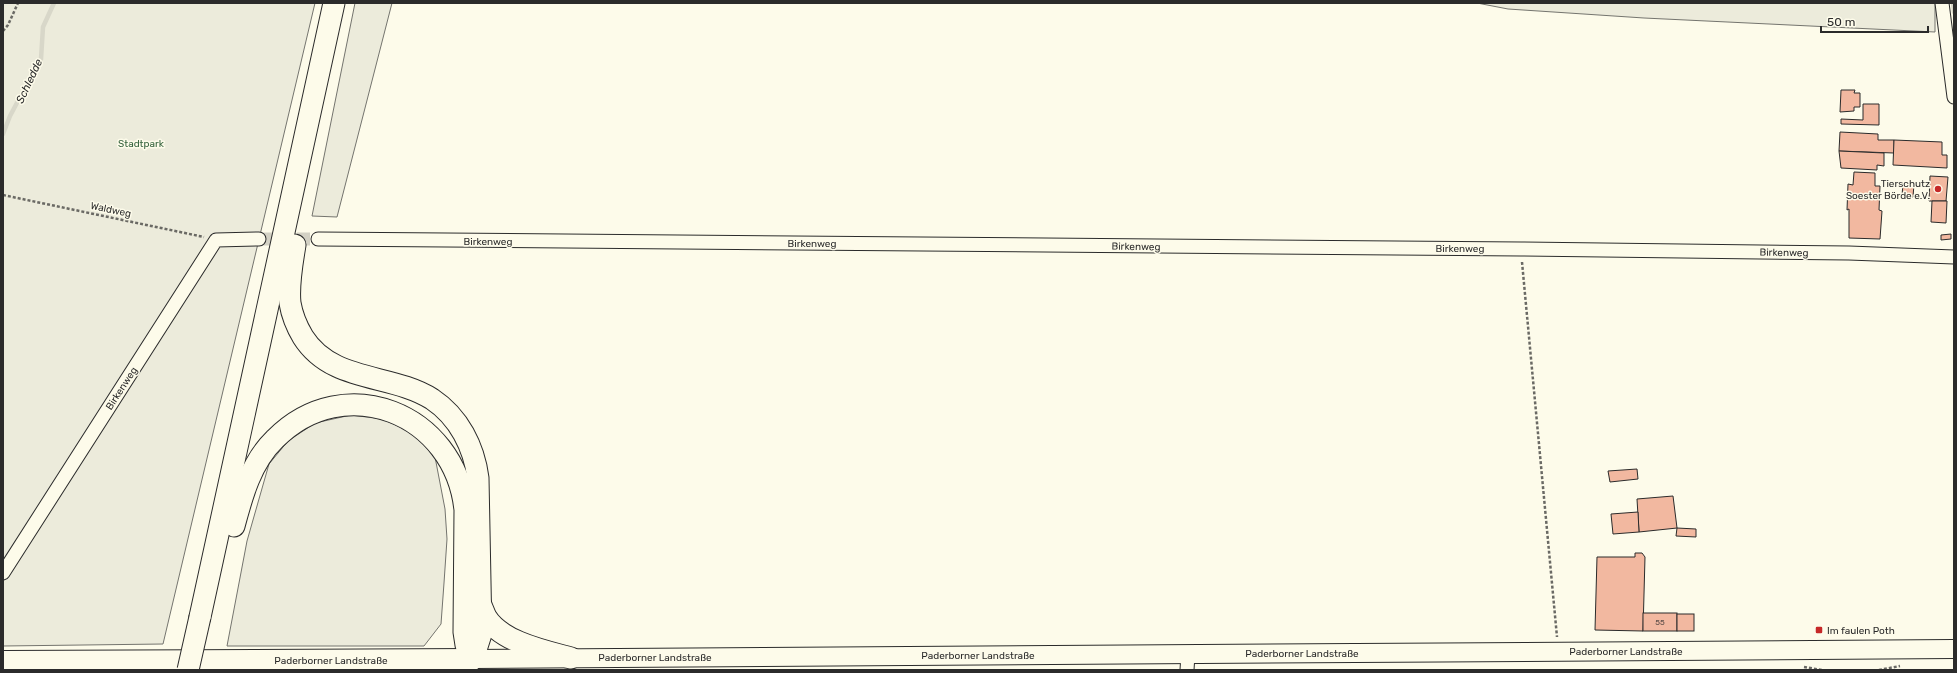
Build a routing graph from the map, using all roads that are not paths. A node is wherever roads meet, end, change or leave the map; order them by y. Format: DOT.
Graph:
graph roads {
  1 [pos="334,3"];
  2 [pos="1942,3"];
  3 [pos="1954,97"];
  4 [pos="302,152"];
  5 [pos="259,239"];
  6 [pos="318,239"];
  7 [pos="1954,257"];
  8 [pos="210,572"];
  9 [pos="3,573"];
  10 [pos="480,602"];
  11 [pos="1954,649"];
  12 [pos="571,658"];
  13 [pos="473,659"];
  14 [pos="3,661"];
  15 [pos="1188,662"];
  16 [pos="188,670"];
  1 -- 4 [label="highway"];
  2 -- 3 [label="street"];
  4 -- 8 [label="highway"];
  4 -- 10 [label="highway"];
  5 -- 9 [label="street, Birkenweg"];
  6 -- 7 [label="street, Birkenweg"];
  8 -- 13 [label="highway"];
  8 -- 16 [label="highway, bridge"];
  10 -- 12 [label="highway"];
  10 -- 13 [label="highway"];
  11 -- 15 [label="main road, Paderborner Landstraße"];
  12 -- 13 [label="main road, Paderborner Landstraße"];
  12 -- 15 [label="main road, Paderborner Landstraße"];
  13 -- 14 [label="main road, Paderborner Landstraße"];
}
